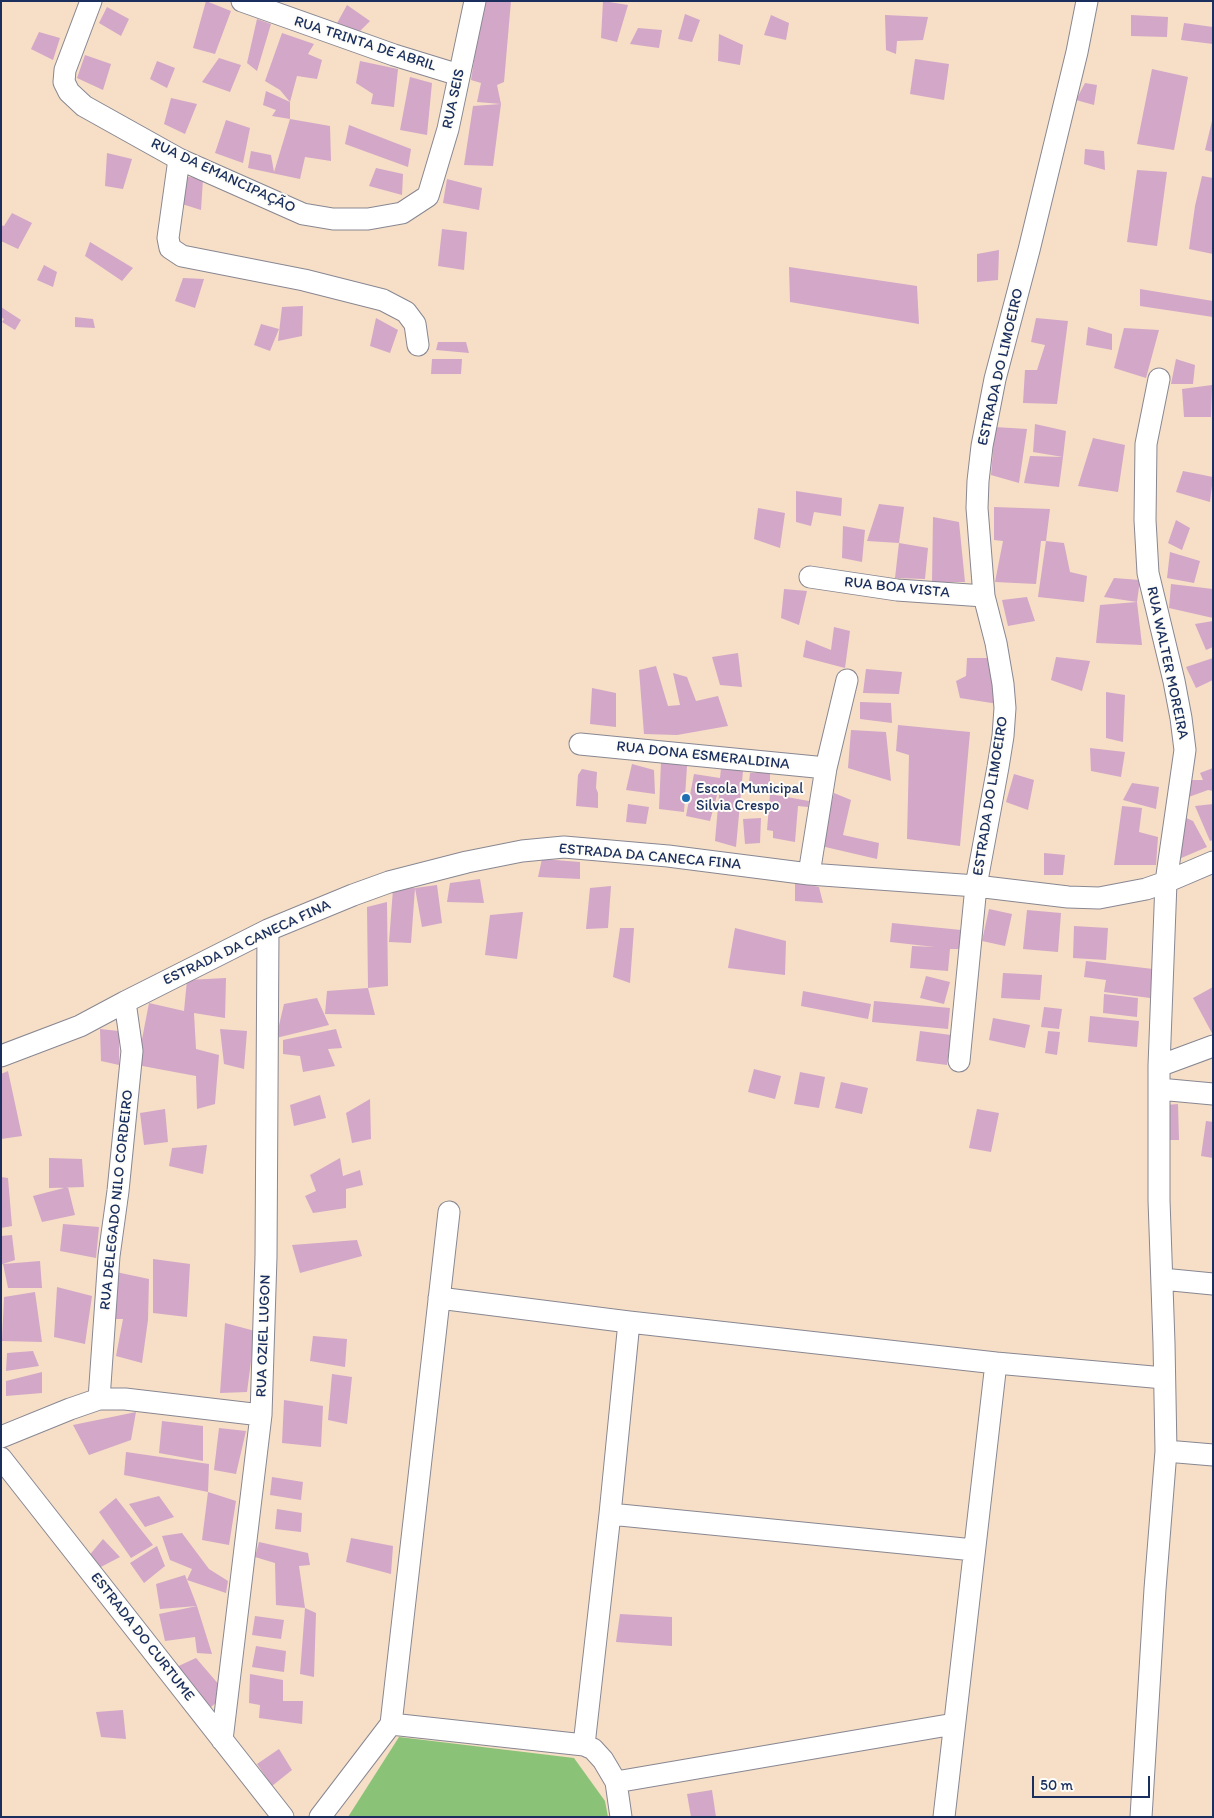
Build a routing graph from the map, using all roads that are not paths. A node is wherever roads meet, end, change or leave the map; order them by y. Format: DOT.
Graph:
graph roads {
  1 [pos="90,1"];
  2 [pos="242,1"];
  3 [pos="474,1"];
  4 [pos="1087,1"];
  5 [pos="460,75"];
  6 [pos="179,159"];
  7 [pos="428,196"];
  8 [pos="418,345"];
  9 [pos="1158,379"];
  10 [pos="810,577"];
  11 [pos="984,596"];
  12 [pos="847,680"];
  13 [pos="580,744"];
  14 [pos="826,768"];
  15 [pos="1213,862"];
  16 [pos="809,874"];
  17 [pos="1166,882"];
  18 [pos="976,886"];
  19 [pos="268,930"];
  20 [pos="125,1002"];
  21 [pos="1213,1046"];
  22 [pos="1,1056"];
  23 [pos="959,1061"];
  24 [pos="1159,1066"];
  25 [pos="1159,1089"];
  26 [pos="1213,1094"];
  27 [pos="449,1212"];
  28 [pos="1162,1279"];
  29 [pos="1213,1284"];
  30 [pos="439,1298"];
  31 [pos="629,1322"];
  32 [pos="996,1363"];
  33 [pos="1164,1378"];
  34 [pos="99,1399"];
  35 [pos="261,1415"];
  36 [pos="1,1437"];
  37 [pos="1166,1451"];
  38 [pos="1213,1455"];
  39 [pos="1,1458"];
  40 [pos="610,1514"];
  41 [pos="974,1550"];
  42 [pos="391,1724"];
  43 [pos="954,1724"];
  44 [pos="222,1740"];
  45 [pos="584,1745"];
  46 [pos="616,1782"];
  47 [pos="283,1817"];
  48 [pos="320,1817"];
  49 [pos="621,1817"];
  50 [pos="944,1817"];
  51 [pos="1141,1817"];
  1 -- 6 [label="street, RUA DA EMANCIPAÇÃO"];
  2 -- 5 [label="street, RUA TRINTA DE ABRIL"];
  3 -- 5 [label="street, RUA SEIS"];
  4 -- 11 [label="street, ESTRADA DO LIMOEIRO"];
  5 -- 7 [label="street, RUA SEIS"];
  6 -- 7 [label="street, RUA DA EMANCIPAÇÃO"];
  6 -- 8 [label="street"];
  9 -- 17 [label="street, RUA WALTER MOREIRA"];
  10 -- 11 [label="street, RUA BOA VISTA"];
  11 -- 18 [label="street, ESTRADA DO LIMOEIRO"];
  12 -- 14 [label="street"];
  13 -- 14 [label="street, RUA DONA ESMERALDINA"];
  14 -- 16 [label="street"];
  15 -- 17 [label="street, ESTRADA DA CANECA FINA"];
  16 -- 18 [label="street, ESTRADA DA CANECA FINA"];
  16 -- 19 [label="street, ESTRADA DA CANECA FINA"];
  17 -- 18 [label="street, ESTRADA DA CANECA FINA"];
  17 -- 24 [label="street, RUA WALTER MOREIRA"];
  18 -- 23 [label="street, ESTRADA DO LIMOEIRO"];
  19 -- 20 [label="street, ESTRADA DA CANECA FINA"];
  19 -- 35 [label="street, RUA OZIEL LUGON"];
  20 -- 22 [label="street, ESTRADA DA CANECA FINA"];
  20 -- 34 [label="street, RUA DELEGADO NILO CORDEIRO"];
  21 -- 24 [label="street"];
  24 -- 25 [label="street, RUA WALTER MOREIRA"];
  25 -- 26 [label="street"];
  25 -- 28 [label="street, RUA WALTER MOREIRA"];
  27 -- 30 [label="street"];
  28 -- 29 [label="street"];
  28 -- 33 [label="street, RUA WALTER MOREIRA"];
  30 -- 31 [label="street"];
  30 -- 42 [label="street"];
  31 -- 32 [label="street"];
  31 -- 40 [label="street"];
  32 -- 33 [label="street"];
  32 -- 41 [label="street"];
  33 -- 37 [label="street, RUA WALTER MOREIRA"];
  34 -- 35 [label="street"];
  34 -- 36 [label="street"];
  35 -- 44 [label="street, RUA OZIEL LUGON"];
  37 -- 38 [label="street"];
  37 -- 51 [label="street, RUA WALTER MOREIRA"];
  39 -- 44 [label="street, ESTRADA DO CURTUME"];
  40 -- 41 [label="street"];
  40 -- 45 [label="street"];
  41 -- 43 [label="street"];
  42 -- 45 [label="street"];
  42 -- 48 [label="street"];
  43 -- 46 [label="street"];
  43 -- 50 [label="street"];
  44 -- 47 [label="street, ESTRADA DO CURTUME"];
  45 -- 46 [label="street"];
  46 -- 49 [label="street"];
}
